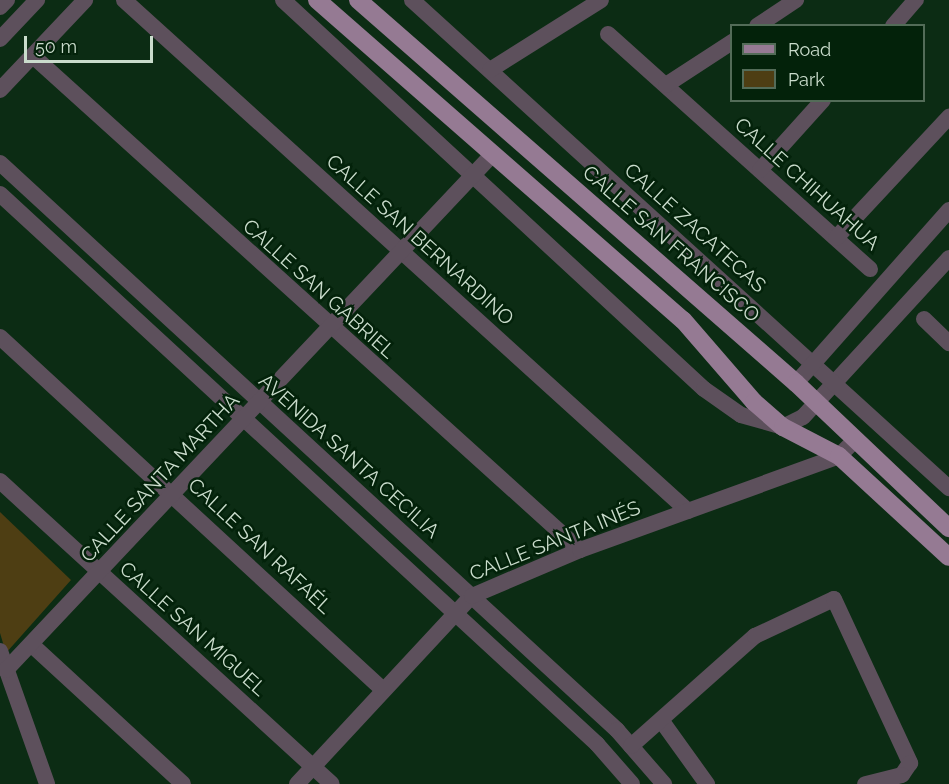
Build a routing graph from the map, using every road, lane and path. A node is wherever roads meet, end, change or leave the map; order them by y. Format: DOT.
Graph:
graph roads {
  1 [pos="7,0"];
  2 [pos="37,0"];
  3 [pos="85,0"];
  4 [pos="124,0"];
  5 [pos="284,0"];
  6 [pos="317,0"];
  7 [pos="358,0"];
  8 [pos="412,0"];
  9 [pos="601,0"];
  10 [pos="796,0"];
  11 [pos="916,0"];
  12 [pos="0,7"];
  13 [pos="760,24"];
  14 [pos="895,24"];
  15 [pos="608,34"];
  16 [pos="0,39"];
  17 [pos="730,43"];
  18 [pos="33,56"];
  19 [pos="490,70"];
  20 [pos="666,85"];
  21 [pos="0,90"];
  22 [pos="822,102"];
  23 [pos="432,104"];
  24 [pos="949,117"];
  25 [pos="416,122"];
  26 [pos="490,156"];
  27 [pos="0,163"];
  28 [pos="760,170"];
  29 [pos="473,175"];
  30 [pos="0,194"];
  31 [pos="949,210"];
  32 [pos="836,238"];
  33 [pos="401,251"];
  34 [pos="949,258"];
  35 [pos="870,269"];
  36 [pos="924,319"];
  37 [pos="329,328"];
  38 [pos="0,338"];
  39 [pos="949,343"];
  40 [pos="810,361"];
  41 [pos="796,383"];
  42 [pos="834,384"];
  43 [pos="816,402"];
  44 [pos="259,403"];
  45 [pos="244,420"];
  46 [pos="783,427"];
  47 [pos="855,440"];
  48 [pos="839,456"];
  49 [pos="0,481"];
  50 [pos="949,488"];
  51 [pos="175,495"];
  52 [pos="688,511"];
  53 [pos="949,528"];
  54 [pos="580,550"];
  55 [pos="949,557"];
  56 [pos="100,573"];
  57 [pos="472,596"];
  58 [pos="452,612"];
  59 [pos="32,645"];
  60 [pos="0,651"];
  61 [pos="6,670"];
  62 [pos="382,689"];
  63 [pos="660,720"];
  64 [pos="631,746"];
  65 [pos="313,767"];
  66 [pos="47,784"];
  67 [pos="183,784"];
  68 [pos="297,784"];
  69 [pos="332,784"];
  70 [pos="632,784"];
  71 [pos="664,784"];
  72 [pos="707,784"];
  73 [pos="865,784"];
  1 -- 12 [label="street"];
  2 -- 16 [label="street"];
  3 -- 18 [label="street"];
  4 -- 33 [label="street, CALLE SAN BERNARDINO"];
  5 -- 25 [label="street"];
  6 -- 23 [label="main road"];
  7 -- 41 [label="main road, CALLE SAN FRANCISCO"];
  8 -- 19 [label="street, CALLE ZACATECAS"];
  9 -- 19 [label="street"];
  10 -- 13 [label="street"];
  11 -- 14 [label="street"];
  15 -- 20 [label="street, CALLE CHIHUAHUA"];
  17 -- 20 [label="street"];
  18 -- 21 [label="street"];
  18 -- 37 [label="street, CALLE SAN GABRIEL"];
  19 -- 40 [label="street, CALLE ZACATECAS"];
  20 -- 28 [label="street, CALLE CHIHUAHUA"];
  22 -- 28 [label="street"];
  23 -- 25 [label="street"];
  23 -- 26 [label="main road"];
  24 -- 32 [label="street"];
  25 -- 29 [label="street"];
  26 -- 29 [label="street, CALLE SANTA MARTHA"];
  26 -- 46 [label="main road"];
  27 -- 44 [label="street, AVENIDA SANTA CECILIA"];
  28 -- 32 [label="street, CALLE CHIHUAHUA"];
  29 -- 33 [label="street, CALLE SANTA MARTHA"];
  29 -- 46 [label="street"];
  30 -- 45 [label="street"];
  31 -- 40 [label="street"];
  32 -- 35 [label="street, CALLE CHIHUAHUA"];
  33 -- 37 [label="street, CALLE SANTA MARTHA"];
  33 -- 52 [label="street, CALLE SAN BERNARDINO"];
  34 -- 42 [label="street"];
  36 -- 39 [label="street"];
  37 -- 44 [label="street, CALLE SANTA MARTHA"];
  37 -- 54 [label="street, CALLE SAN GABRIEL"];
  38 -- 51 [label="street, CALLE SAN RAFAÉL"];
  40 -- 41 [label="street"];
  40 -- 42 [label="street, CALLE ZACATECAS"];
  41 -- 43 [label="main road, CALLE SAN FRANCISCO"];
  42 -- 43 [label="street"];
  42 -- 50 [label="street, CALLE ZACATECAS"];
  43 -- 46 [label="street"];
  43 -- 47 [label="main road, CALLE SAN FRANCISCO"];
  44 -- 45 [label="street, CALLE SANTA MARTHA"];
  44 -- 57 [label="street, AVENIDA SANTA CECILIA"];
  45 -- 51 [label="street, CALLE SANTA MARTHA"];
  45 -- 58 [label="street"];
  46 -- 48 [label="main road"];
  47 -- 48 [label="street, CALLE SANTA INÉS"];
  47 -- 53 [label="main road, CALLE SAN FRANCISCO"];
  48 -- 52 [label="street, CALLE SANTA INÉS"];
  48 -- 55 [label="main road"];
  49 -- 56 [label="street, CALLE SAN MIGUEL"];
  51 -- 56 [label="street, CALLE SANTA MARTHA"];
  51 -- 62 [label="street, CALLE SAN RAFAÉL"];
  52 -- 54 [label="street, CALLE SANTA INÉS"];
  54 -- 57 [label="street, CALLE SANTA INÉS"];
  56 -- 59 [label="street, CALLE SANTA MARTHA"];
  56 -- 65 [label="street, CALLE SAN MIGUEL"];
  57 -- 58 [label="street, CALLE SANTA INÉS"];
  57 -- 64 [label="street, AVENIDA SANTA CECILIA"];
  58 -- 62 [label="street, CALLE SANTA INÉS"];
  58 -- 70 [label="street"];
  59 -- 61 [label="street, CALLE SANTA MARTHA"];
  59 -- 67 [label="street"];
  60 -- 61 [label="street"];
  61 -- 66 [label="street"];
  62 -- 65 [label="street, CALLE SANTA INÉS"];
  63 -- 64 [label="street"];
  63 -- 72 [label="street"];
  63 -- 73 [label="street"];
  64 -- 71 [label="street, AVENIDA SANTA CECILIA"];
  65 -- 68 [label="street, CALLE SANTA INÉS"];
  65 -- 69 [label="street, CALLE SAN MIGUEL"];
}
